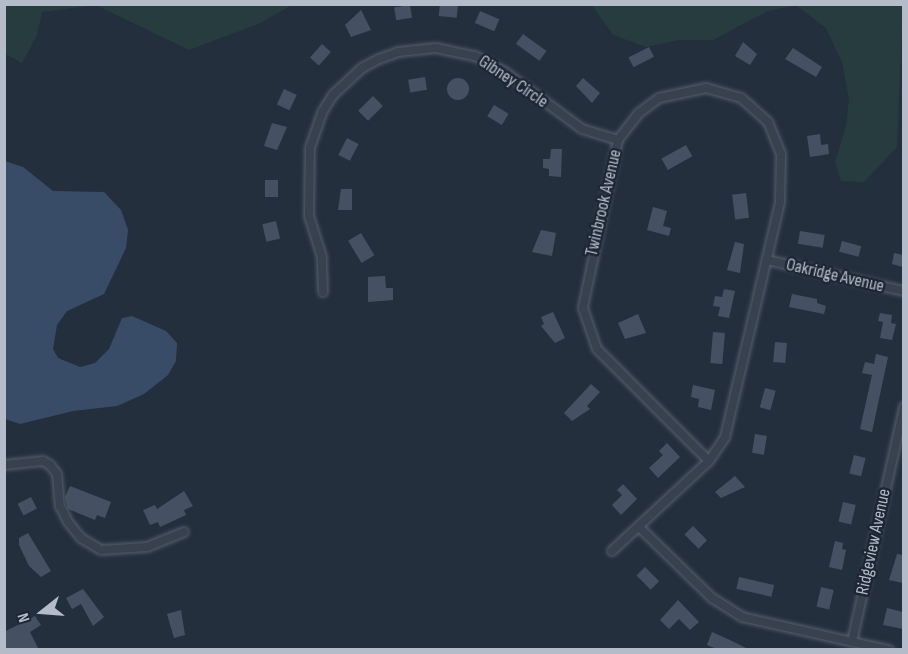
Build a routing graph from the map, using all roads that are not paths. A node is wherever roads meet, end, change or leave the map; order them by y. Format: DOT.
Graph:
graph roads {
  1 [pos="618,140"];
  2 [pos="767,260"];
  3 [pos="903,291"];
  4 [pos="323,292"];
  5 [pos="903,407"];
  6 [pos="709,461"];
  7 [pos="4,465"];
  8 [pos="639,528"];
  9 [pos="184,532"];
  10 [pos="612,551"];
  11 [pos="852,642"];
  12 [pos="889,650"];
  1 -- 2 [label="street, Twinbrook Avenue"];
  1 -- 4 [label="street, Gibney Circle"];
  1 -- 6 [label="street, Twinbrook Avenue"];
  2 -- 3 [label="street, Oakridge Avenue"];
  2 -- 6 [label="street, Twinbrook Avenue"];
  5 -- 11 [label="street, Ridgeview Avenue"];
  6 -- 8 [label="street, Twinbrook Avenue"];
  7 -- 9 [label="street"];
  8 -- 10 [label="street, Twinbrook Avenue"];
  8 -- 11 [label="street"];
  11 -- 12 [label="street"];
}
